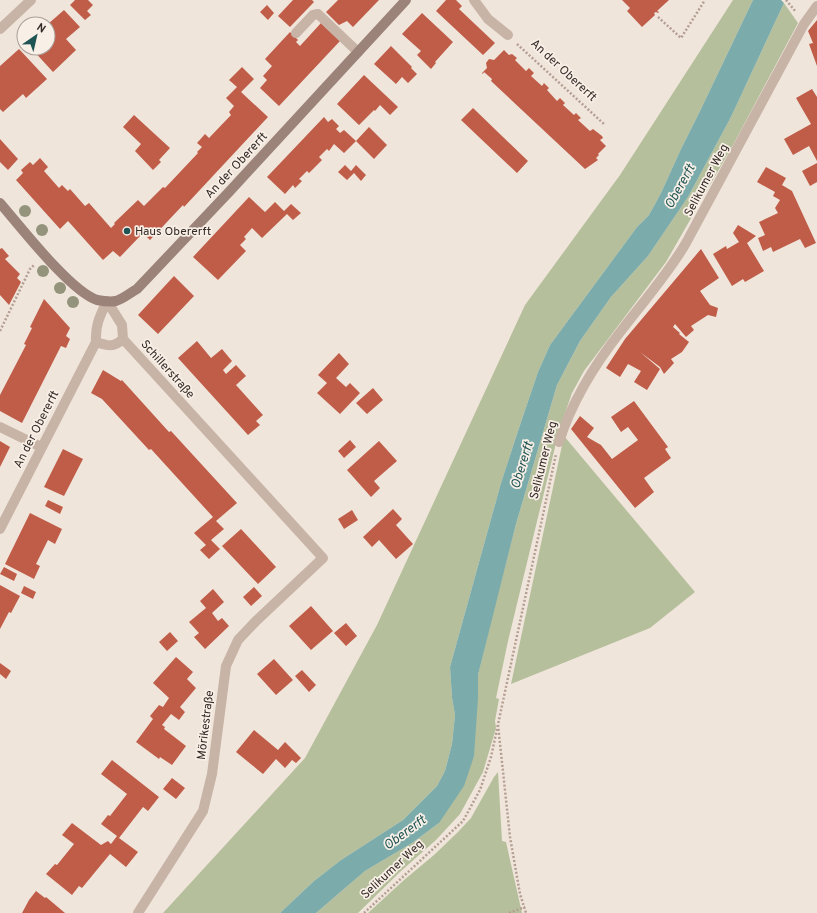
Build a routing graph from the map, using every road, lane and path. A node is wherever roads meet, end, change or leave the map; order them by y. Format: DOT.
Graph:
graph roads {
  1 [pos="31,0"];
  2 [pos="406,0"];
  3 [pos="474,0"];
  4 [pos="705,0"];
  5 [pos="817,6"];
  6 [pos="658,17"];
  7 [pos="0,29"];
  8 [pos="296,33"];
  9 [pos="508,35"];
  10 [pos="358,52"];
  11 [pos="604,124"];
  12 [pos="0,203"];
  13 [pos="45,254"];
  14 [pos="107,301"];
  15 [pos="0,331"];
  16 [pos="123,340"];
  17 [pos="96,342"];
  18 [pos="0,427"];
  19 [pos="559,442"];
  20 [pos="41,447"];
  21 [pos="0,529"];
  22 [pos="323,558"];
  23 [pos="498,722"];
  24 [pos="525,907"];
  25 [pos="138,913"];
  26 [pos="364,913"];
  27 [pos="509,913"];
  28 [pos="526,913"];
  1 -- 7 [label="street"];
  2 -- 10 [label="street, An der Obererft"];
  3 -- 9 [label="street"];
  4 -- 6 [label="path"];
  5 -- 19 [label="street, Selikumer Weg"];
  8 -- 10 [label="street"];
  9 -- 11 [label="path, An der Obererft"];
  10 -- 14 [label="street, An der Obererft"];
  12 -- 13 [label="street"];
  13 -- 14 [label="street"];
  13 -- 15 [label="path"];
  14 -- 16 [label="street, Schillerstraße"];
  14 -- 17 [label="street, An der Obererft"];
  16 -- 17 [label="street"];
  16 -- 22 [label="street, Schillerstraße"];
  17 -- 20 [label="street, An der Obererft"];
  18 -- 20 [label="street"];
  19 -- 23 [label="path, Selikumer Weg"];
  20 -- 21 [label="street, An der Obererft"];
  22 -- 25 [label="street, Mörikestraße"];
  23 -- 24 [label="path"];
  23 -- 26 [label="path, Selikumer Weg"];
  24 -- 27 [label="path"];
  24 -- 28 [label="path"];
}
